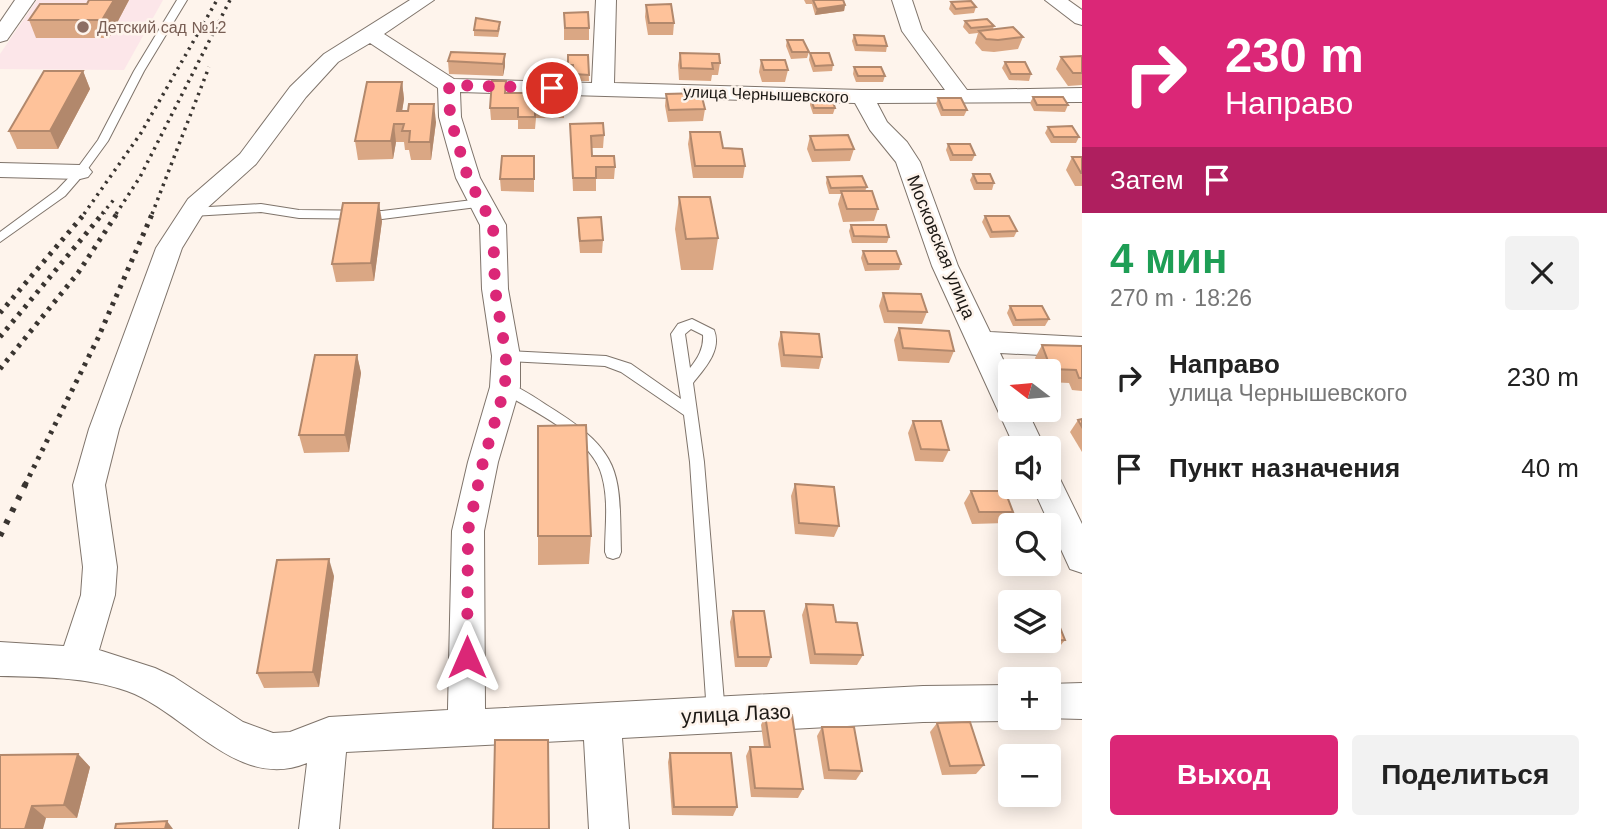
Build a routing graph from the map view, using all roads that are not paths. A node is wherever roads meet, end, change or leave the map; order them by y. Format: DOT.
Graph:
graph roads {
  1 [pos="25,0"];
  2 [pos="182,0"];
  3 [pos="424,0"];
  4 [pos="606,0"];
  5 [pos="902,0"];
  6 [pos="1055,0"];
  7 [pos="1082,19"];
  8 [pos="369,33"];
  9 [pos="0,36"];
  10 [pos="449,85"];
  11 [pos="603,89"];
  12 [pos="959,94"];
  13 [pos="1075,94"];
  14 [pos="862,97"];
  15 [pos="1082,115"];
  16 [pos="0,170"];
  17 [pos="80,172"];
  18 [pos="481,203"];
  19 [pos="192,212"];
  20 [pos="3,236"];
  21 [pos="0,248"];
  22 [pos="980,342"];
  23 [pos="1082,347"];
  24 [pos="505,371"];
  25 [pos="998,380"];
  26 [pos="685,383"];
  27 [pos="689,411"];
  28 [pos="1054,499"];
  29 [pos="613,552"];
  30 [pos="1082,559"];
  31 [pos="0,659"];
  32 [pos="77,662"];
  33 [pos="1082,701"];
  34 [pos="1061,702"];
  35 [pos="998,703"];
  36 [pos="716,715"];
  37 [pos="602,720"];
  38 [pos="462,728"];
  39 [pos="330,735"];
  40 [pos="318,829"];
  41 [pos="610,829"];
  1 -- 9 [label="street"];
  2 -- 17 [label="lane"];
  3 -- 8 [label="street"];
  4 -- 11 [label="street"];
  5 -- 12 [label="street"];
  6 -- 7 [label="street"];
  8 -- 10 [label="street"];
  8 -- 19 [label="street"];
  10 -- 11 [label="street, улица Чернышевского"];
  10 -- 18 [label="street"];
  11 -- 14 [label="street, улица Чернышевского"];
  12 -- 13 [label="street, улица Чернышевского"];
  12 -- 14 [label="street, улица Чернышевского"];
  13 -- 15 [label="street"];
  14 -- 22 [label="street, Московская улица"];
  16 -- 17 [label="street"];
  17 -- 20 [label="lane"];
  18 -- 19 [label="lane"];
  18 -- 24 [label="street"];
  19 -- 32 [label="street"];
  20 -- 21 [label="lane"];
  22 -- 23 [label="street"];
  22 -- 25 [label="street, Московская улица"];
  24 -- 27 [label="lane"];
  24 -- 29 [label="lane"];
  24 -- 38 [label="street"];
  26 -- 27 [label="lane"];
  27 -- 36 [label="lane"];
  28 -- 30 [label="street"];
  31 -- 32 [label="street"];
  32 -- 39 [label="street"];
  33 -- 34 [label="street"];
  35 -- 36 [label="street, улица Лазо"];
  36 -- 37 [label="street, улица Лазо"];
  37 -- 38 [label="street, улица Лазо"];
  37 -- 41 [label="street"];
  38 -- 39 [label="street, улица Лазо"];
  39 -- 40 [label="street"];
}
